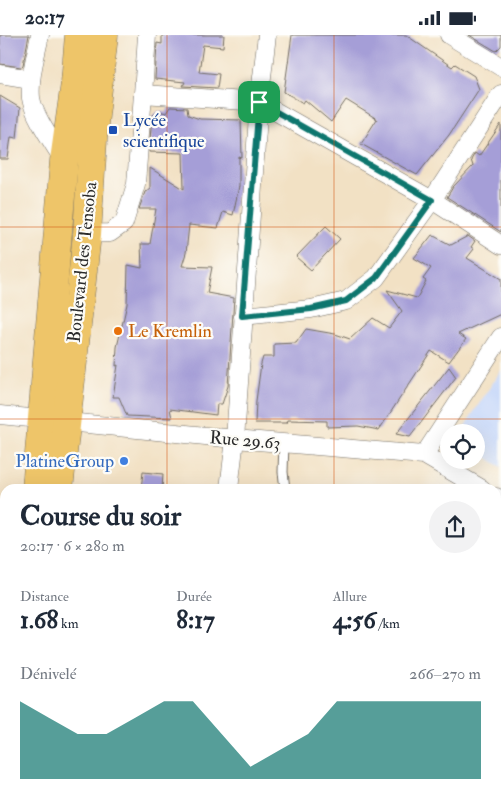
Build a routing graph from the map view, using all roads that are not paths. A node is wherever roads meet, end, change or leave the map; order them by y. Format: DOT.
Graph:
graph roads {
  1 [pos="40,35"];
  2 [pos="78,35"];
  3 [pos="104,35"];
  4 [pos="148,35"];
  5 [pos="267,35"];
  6 [pos="449,35"];
  7 [pos="501,67"];
  8 [pos="0,74"];
  9 [pos="32,79"];
  10 [pos="143,94"];
  11 [pos="501,94"];
  12 [pos="259,102"];
  13 [pos="64,161"];
  14 [pos="432,200"];
  15 [pos="87,234"];
  16 [pos="501,245"];
  17 [pos="242,316"];
  18 [pos="501,337"];
  19 [pos="0,415"];
  20 [pos="54,421"];
  21 [pos="235,439"];
  22 [pos="284,443"];
  23 [pos="424,455"];
  24 [pos="37,484"];
  25 [pos="58,484"];
  26 [pos="230,484"];
  27 [pos="284,484"];
  28 [pos="473,484"];
  1 -- 9 [label="street"];
  2 -- 13 [label="main road, Boulevard des Tensoba"];
  3 -- 15 [label="main road, Boulevard des Tensoba"];
  4 -- 10 [label="street"];
  5 -- 12 [label="street"];
  6 -- 7 [label="street"];
  8 -- 9 [label="street"];
  9 -- 13 [label="street"];
  10 -- 12 [label="street"];
  10 -- 15 [label="street"];
  11 -- 14 [label="street"];
  12 -- 14 [label="street"];
  12 -- 17 [label="street"];
  13 -- 20 [label="main road, Boulevard des Tensoba"];
  14 -- 16 [label="street"];
  14 -- 17 [label="street"];
  15 -- 20 [label="main road, Boulevard des Tensoba"];
  17 -- 21 [label="street"];
  18 -- 23 [label="street"];
  19 -- 20 [label="street, Rue 29.63"];
  20 -- 21 [label="street, Rue 29.63"];
  20 -- 24 [label="main road, Boulevard des Tensoba"];
  20 -- 25 [label="main road, Boulevard des Tensoba"];
  21 -- 22 [label="street, Rue 29.63"];
  21 -- 26 [label="street"];
  22 -- 23 [label="street, Rue 29.63"];
  22 -- 27 [label="lane"];
  23 -- 28 [label="street, Rue 29.63"];
}
